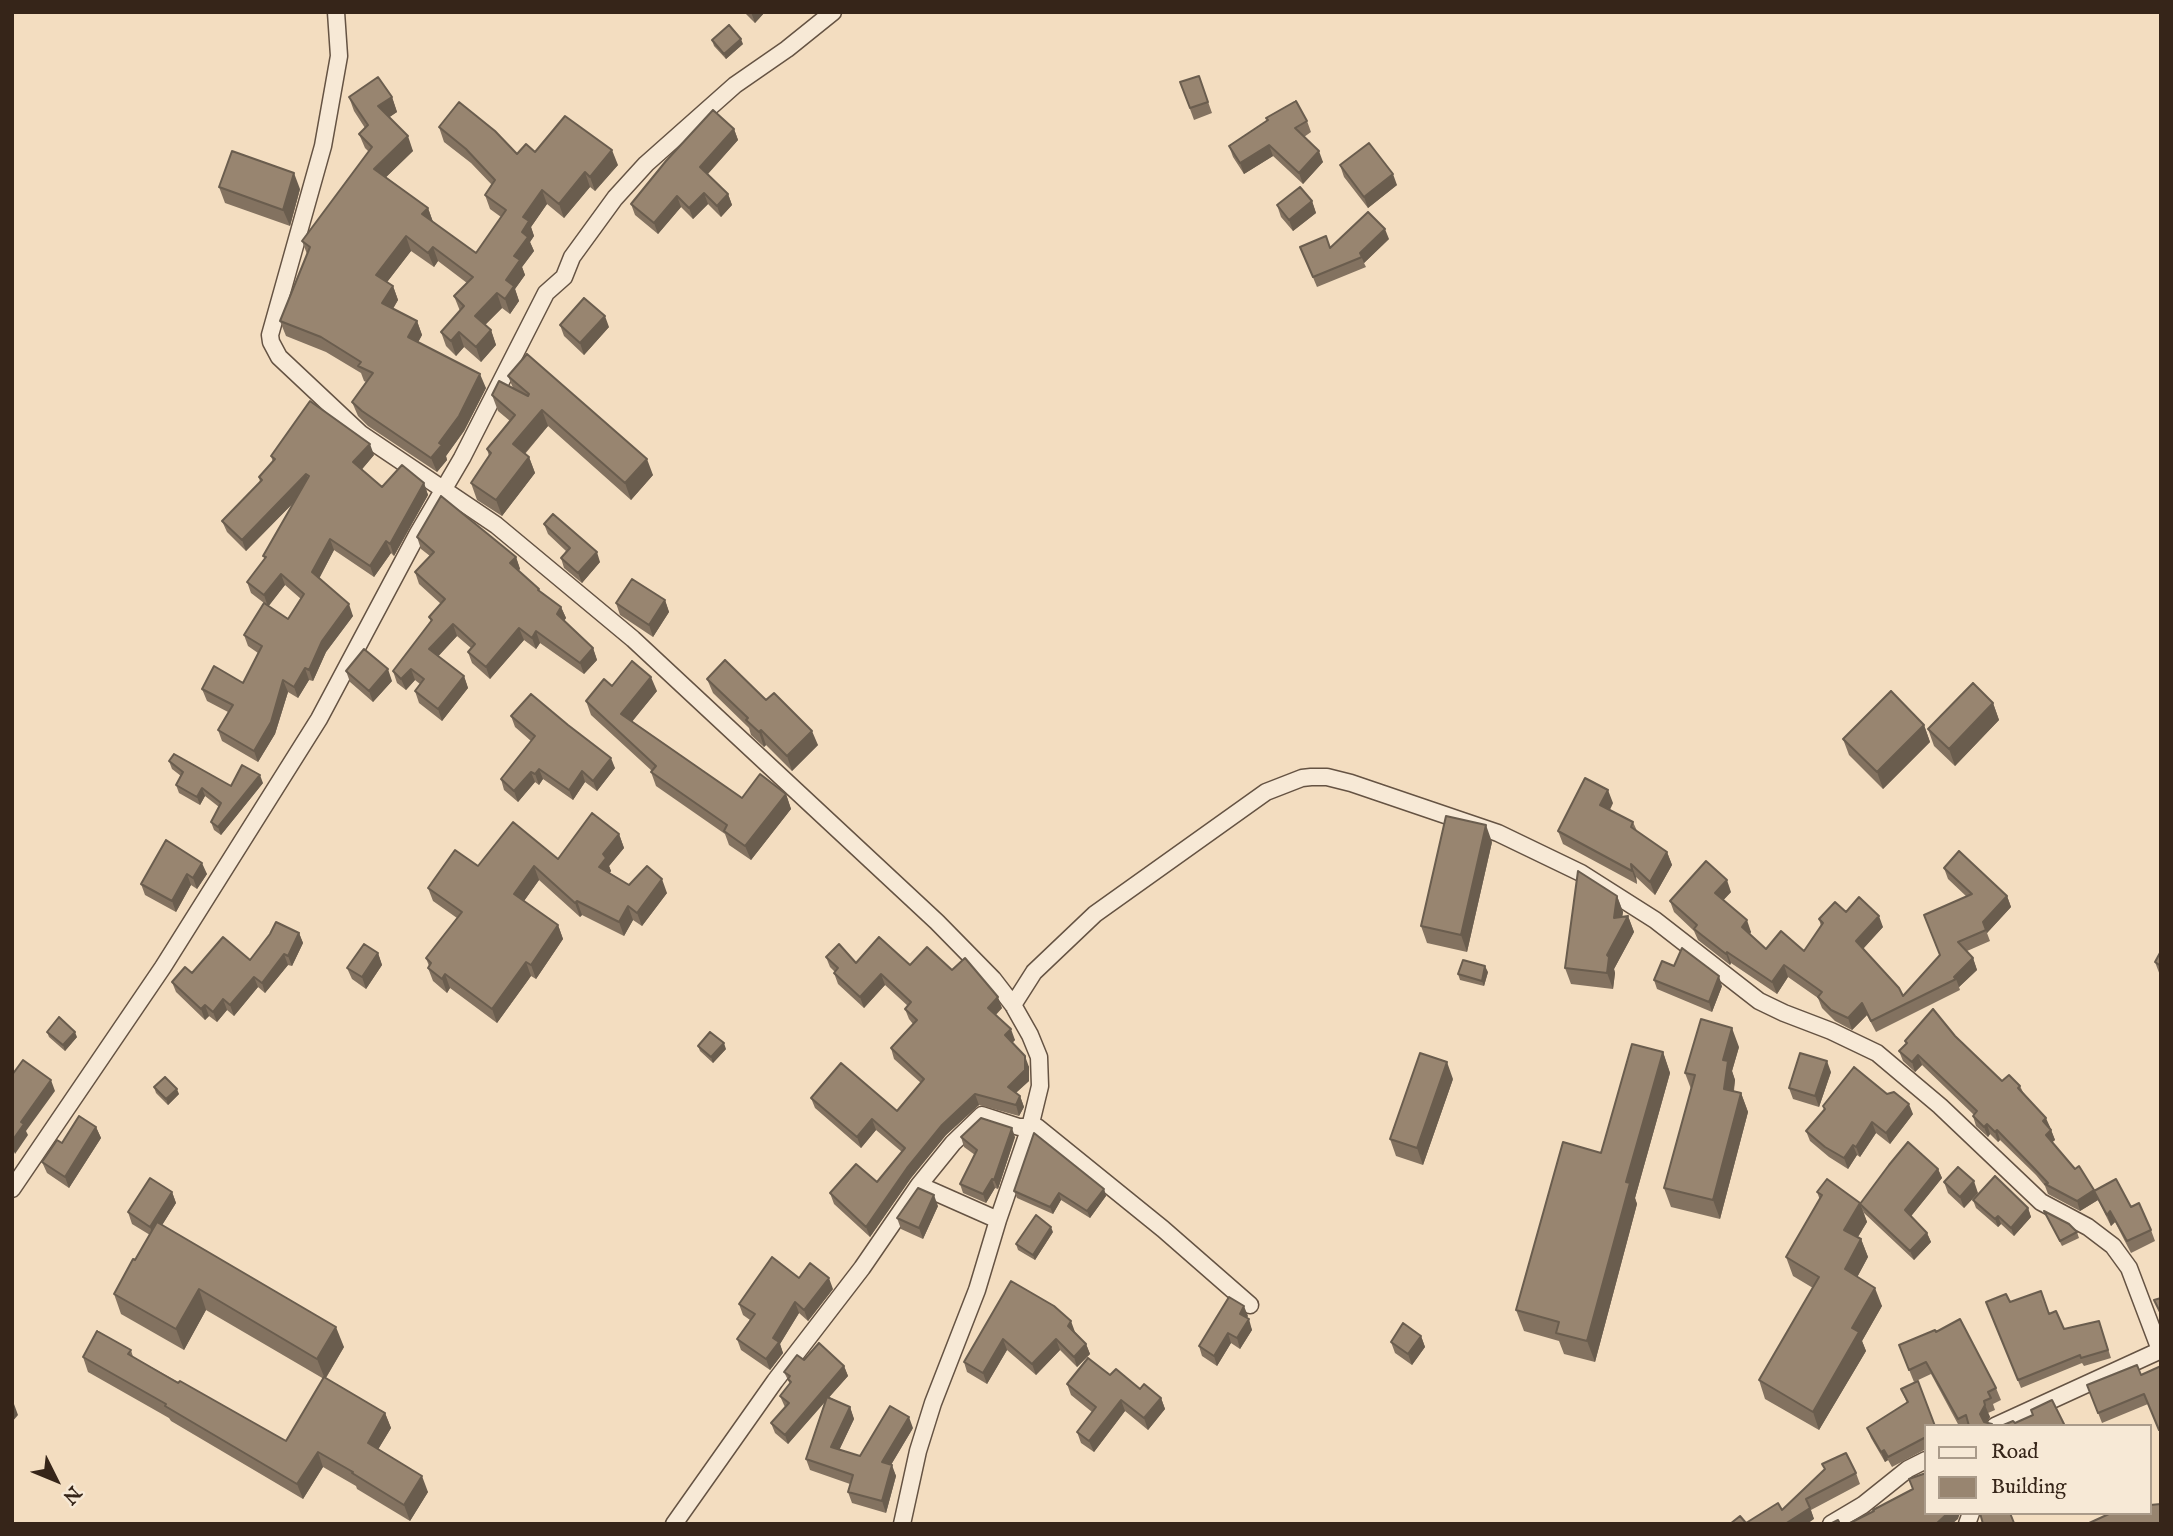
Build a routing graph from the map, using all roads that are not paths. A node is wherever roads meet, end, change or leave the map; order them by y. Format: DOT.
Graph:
graph roads {
  1 [pos="336,12"];
  2 [pos="833,12"];
  3 [pos="444,491"];
  4 [pos="1013,1005"];
  5 [pos="1030,1127"];
  6 [pos="919,1185"];
  7 [pos="12,1189"];
  8 [pos="998,1220"];
  9 [pos="1250,1305"];
  10 [pos="2160,1350"];
  11 [pos="2000,1424"];
  12 [pos="1924,1461"];
  13 [pos="674,1524"];
  14 [pos="902,1524"];
  15 [pos="1831,1524"];
  1 -- 3 [label="street"];
  2 -- 3 [label="street"];
  3 -- 4 [label="street"];
  3 -- 7 [label="street"];
  4 -- 5 [label="street"];
  4 -- 10 [label="street"];
  5 -- 6 [label="street"];
  5 -- 8 [label="street"];
  5 -- 9 [label="street"];
  6 -- 8 [label="street"];
  6 -- 13 [label="street"];
  8 -- 14 [label="street"];
  10 -- 11 [label="street"];
  12 -- 15 [label="street"];
}
